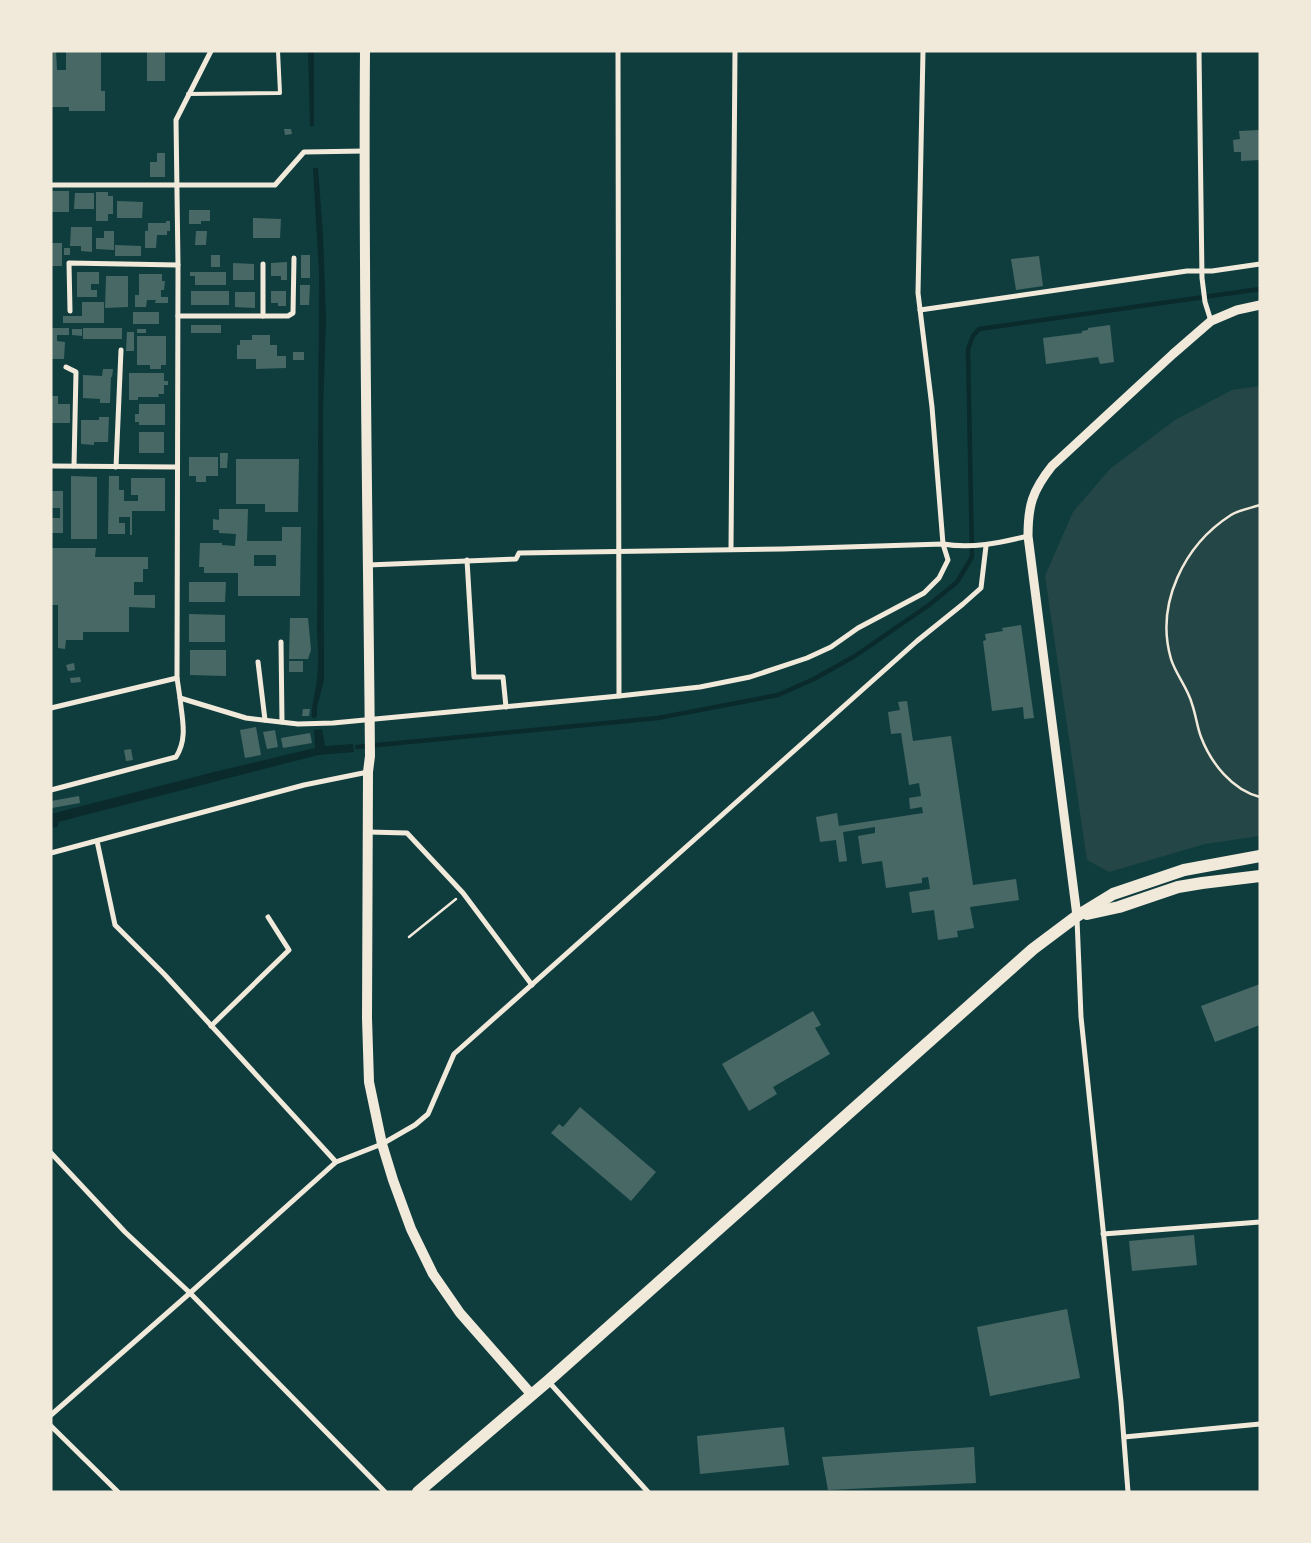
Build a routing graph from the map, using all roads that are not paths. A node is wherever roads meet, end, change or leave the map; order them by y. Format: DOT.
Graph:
graph roads {
  1 [pos="210,51"];
  2 [pos="278,51"];
  3 [pos="365,51"];
  4 [pos="618,51"];
  5 [pos="736,51"];
  6 [pos="923,51"];
  7 [pos="1199,51"];
  8 [pos="188,94"];
  9 [pos="364,151"];
  10 [pos="51,185"];
  11 [pos="176,186"];
  12 [pos="294,258"];
  13 [pos="178,264"];
  14 [pos="262,264"];
  15 [pos="1260,264"];
  16 [pos="1202,272"];
  17 [pos="1260,305"];
  18 [pos="920,310"];
  19 [pos="70,311"];
  20 [pos="178,316"];
  21 [pos="263,316"];
  22 [pos="1211,321"];
  23 [pos="120,350"];
  24 [pos="66,367"];
  25 [pos="51,466"];
  26 [pos="74,466"];
  27 [pos="116,467"];
  28 [pos="177,467"];
  29 [pos="1028,536"];
  30 [pos="943,544"];
  31 [pos="986,546"];
  32 [pos="731,549"];
  33 [pos="619,550"];
  34 [pos="467,560"];
  35 [pos="368,565"];
  36 [pos="281,642"];
  37 [pos="258,662"];
  38 [pos="177,678"];
  39 [pos="619,696"];
  40 [pos="180,698"];
  41 [pos="506,707"];
  42 [pos="51,708"];
  43 [pos="370,719"];
  44 [pos="265,720"];
  45 [pos="282,722"];
  46 [pos="368,772"];
  47 [pos="51,790"];
  48 [pos="368,832"];
  49 [pos="97,842"];
  50 [pos="51,852"];
  51 [pos="1260,856"];
  52 [pos="1260,876"];
  53 [pos="1077,916"];
  54 [pos="268,917"];
  55 [pos="532,985"];
  56 [pos="211,1026"];
  57 [pos="382,1144"];
  58 [pos="51,1153"];
  59 [pos="336,1162"];
  60 [pos="1260,1222"];
  61 [pos="1103,1234"];
  62 [pos="190,1293"];
  63 [pos="548,1381"];
  64 [pos="532,1395"];
  65 [pos="51,1415"];
  66 [pos="1260,1424"];
  67 [pos="51,1426"];
  68 [pos="1124,1437"];
  69 [pos="118,1492"];
  70 [pos="385,1492"];
  71 [pos="418,1492"];
  72 [pos="648,1492"];
  73 [pos="1128,1492"];
  1 -- 8 [label="street"];
  2 -- 8 [label="lane"];
  3 -- 9 [label="main road"];
  4 -- 33 [label="street"];
  5 -- 32 [label="street"];
  6 -- 18 [label="street"];
  7 -- 16 [label="street"];
  8 -- 11 [label="street"];
  9 -- 11 [label="street"];
  9 -- 35 [label="main road"];
  10 -- 11 [label="street"];
  11 -- 13 [label="street"];
  12 -- 21 [label="street"];
  13 -- 19 [label="street"];
  13 -- 20 [label="street"];
  14 -- 21 [label="street"];
  15 -- 16 [label="street"];
  16 -- 18 [label="street"];
  16 -- 22 [label="street"];
  17 -- 22 [label="street"];
  18 -- 30 [label="street"];
  20 -- 21 [label="street"];
  20 -- 28 [label="street"];
  22 -- 29 [label="street"];
  23 -- 27 [label="street"];
  24 -- 26 [label="street"];
  25 -- 26 [label="street"];
  26 -- 27 [label="street"];
  27 -- 28 [label="street"];
  28 -- 38 [label="street"];
  29 -- 31 [label="street"];
  29 -- 53 [label="street"];
  30 -- 31 [label="street"];
  30 -- 32 [label="street"];
  30 -- 39 [label="street"];
  31 -- 55 [label="street"];
  32 -- 33 [label="street"];
  33 -- 34 [label="street"];
  33 -- 39 [label="street"];
  34 -- 35 [label="street"];
  34 -- 41 [label="street"];
  35 -- 43 [label="main road"];
  36 -- 45 [label="street"];
  37 -- 44 [label="street"];
  38 -- 40 [label="street"];
  38 -- 42 [label="street"];
  39 -- 41 [label="street"];
  40 -- 44 [label="street"];
  40 -- 47 [label="street"];
  41 -- 43 [label="street"];
  43 -- 45 [label="street"];
  43 -- 46 [label="main road"];
  44 -- 45 [label="street"];
  46 -- 48 [label="main road"];
  46 -- 49 [label="street"];
  48 -- 55 [label="street"];
  48 -- 57 [label="main road"];
  49 -- 50 [label="street"];
  49 -- 56 [label="street"];
  51 -- 53 [label="highway"];
  52 -- 53 [label="highway"];
  53 -- 61 [label="street"];
  53 -- 63 [label="highway"];
  54 -- 56 [label="street"];
  55 -- 57 [label="street"];
  56 -- 59 [label="street"];
  57 -- 59 [label="street"];
  57 -- 64 [label="main road"];
  58 -- 62 [label="street"];
  59 -- 62 [label="street"];
  60 -- 61 [label="street"];
  61 -- 68 [label="street"];
  62 -- 65 [label="street"];
  62 -- 70 [label="street"];
  63 -- 64 [label="highway"];
  63 -- 72 [label="street"];
  64 -- 71 [label="highway"];
  66 -- 68 [label="street"];
  67 -- 69 [label="street"];
  68 -- 73 [label="street"];
}
